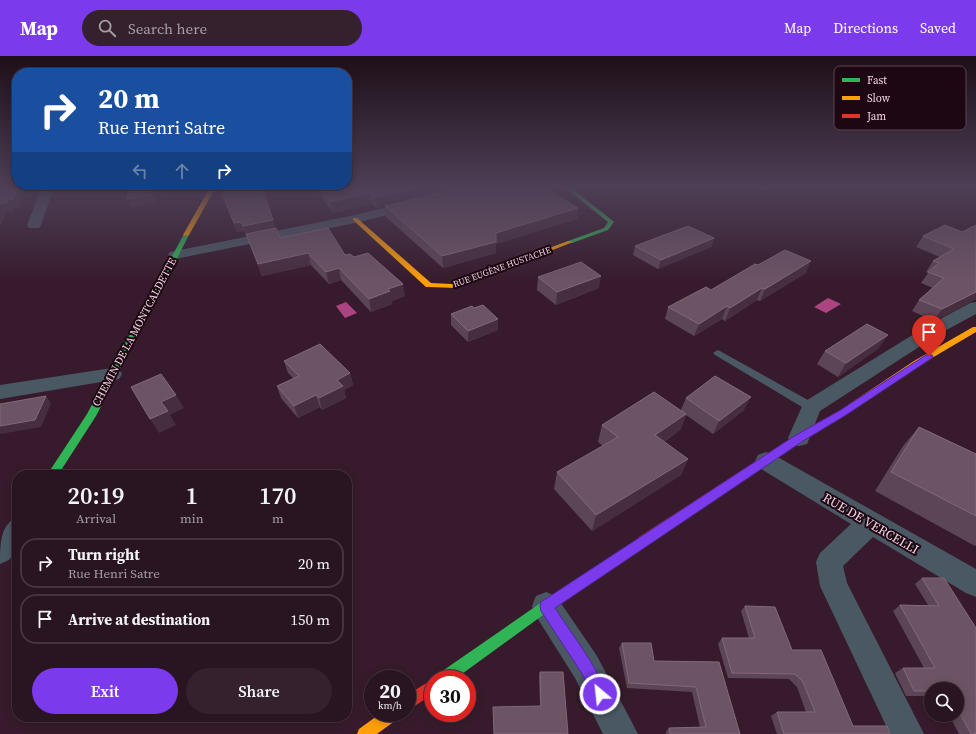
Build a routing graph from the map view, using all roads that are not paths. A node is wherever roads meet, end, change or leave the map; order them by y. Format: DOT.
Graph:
graph roads {
  1 [pos="37,219"];
  2 [pos="195,219"];
  3 [pos="355,219"];
  4 [pos="607,219"];
  5 [pos="34,226"];
  6 [pos="175,255"];
  7 [pos="976,307"];
  8 [pos="976,329"];
  9 [pos="718,353"];
  10 [pos="112,374"];
  11 [pos="0,392"];
  12 [pos="811,407"];
  13 [pos="799,438"];
  14 [pos="766,461"];
  15 [pos="55,470"];
  16 [pos="871,523"];
  17 [pos="12,535"];
  18 [pos="0,552"];
  19 [pos="976,584"];
  20 [pos="546,606"];
  21 [pos="456,670"];
  22 [pos="381,722"];
  23 [pos="364,734"];
  24 [pos="621,734"];
  25 [pos="907,734"];
  1 -- 5 [label="street"];
  2 -- 6 [label="street, CHEMIN DE LA MONTCALDETTE"];
  3 -- 4 [label="street, RUE EUGÈNE HUSTACHE"];
  3 -- 6 [label="street"];
  6 -- 10 [label="street, CHEMIN DE LA MONTCALDETTE"];
  7 -- 12 [label="street"];
  8 -- 13 [label="street"];
  9 -- 12 [label="lane"];
  10 -- 11 [label="street"];
  10 -- 15 [label="street, CHEMIN DE LA MONTCALDETTE"];
  12 -- 13 [label="street"];
  13 -- 14 [label="street"];
  14 -- 16 [label="street, RUE DE VERCELLI"];
  14 -- 20 [label="street"];
  16 -- 19 [label="street, RUE DE VERCELLI"];
  16 -- 25 [label="street"];
  17 -- 18 [label="street"];
  20 -- 21 [label="street"];
  20 -- 24 [label="street"];
  22 -- 23 [label="street"];
}
